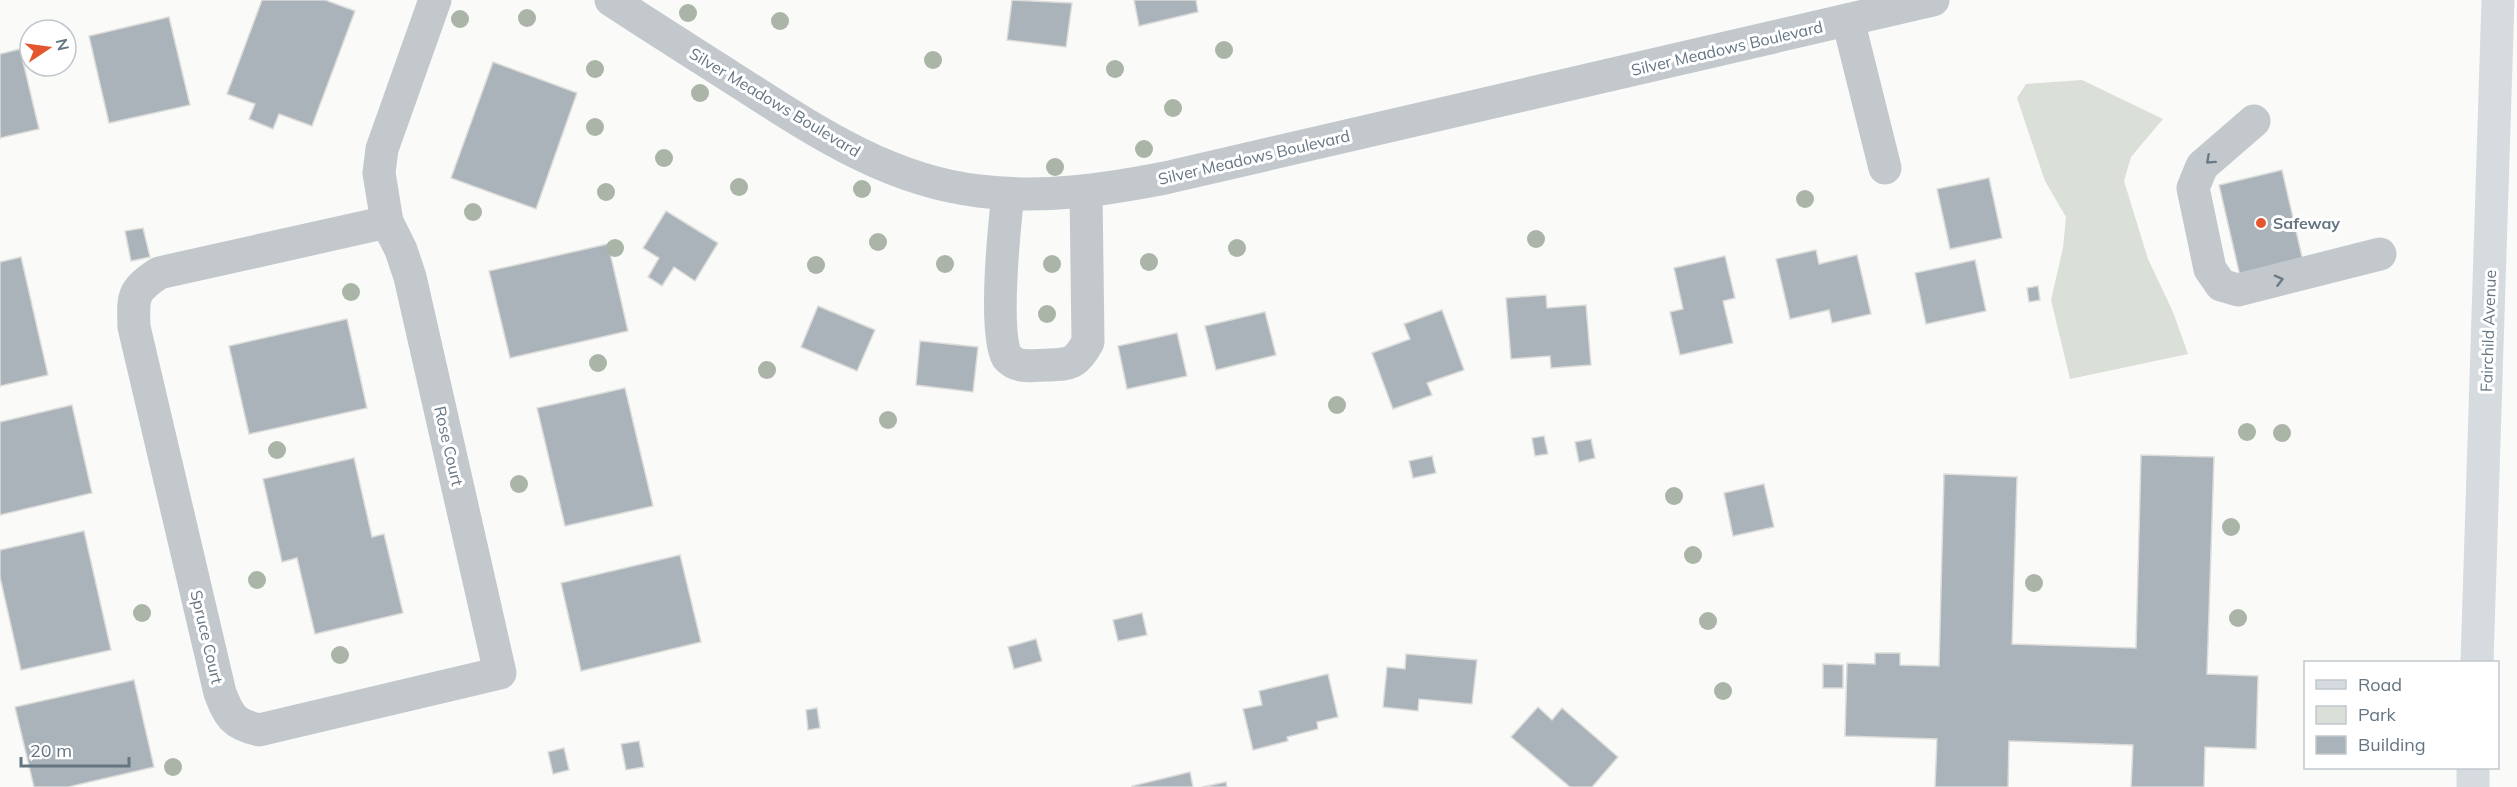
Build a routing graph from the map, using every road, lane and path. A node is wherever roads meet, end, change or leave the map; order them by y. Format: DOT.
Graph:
graph roads {
  1 [pos="435,0"];
  2 [pos="611,0"];
  3 [pos="1933,0"];
  4 [pos="2498,0"];
  5 [pos="1848,20"];
  6 [pos="2254,121"];
  7 [pos="1885,168"];
  8 [pos="1086,191"];
  9 [pos="1008,194"];
  10 [pos="387,222"];
  11 [pos="2380,254"];
  12 [pos="2477,661"];
  13 [pos="500,673"];
  14 [pos="2473,769"];
  15 [pos="2473,787"];
  1 -- 10 [label="street, Rose Court"];
  2 -- 9 [label="street, Silver Meadows Boulevard"];
  3 -- 5 [label="street, Silver Meadows Boulevard"];
  4 -- 12 [label="main road, Fairchild Avenue"];
  5 -- 7 [label="street"];
  5 -- 8 [label="street, Silver Meadows Boulevard"];
  6 -- 11 [label="street, one-way"];
  8 -- 9 [label="street, Silver Meadows Boulevard"];
  8 -- 9 [label="street"];
  10 -- 13 [label="street, Rose Court"];
  10 -- 13 [label="street, Spruce Court"];
  14 -- 15 [label="main road"];
}
